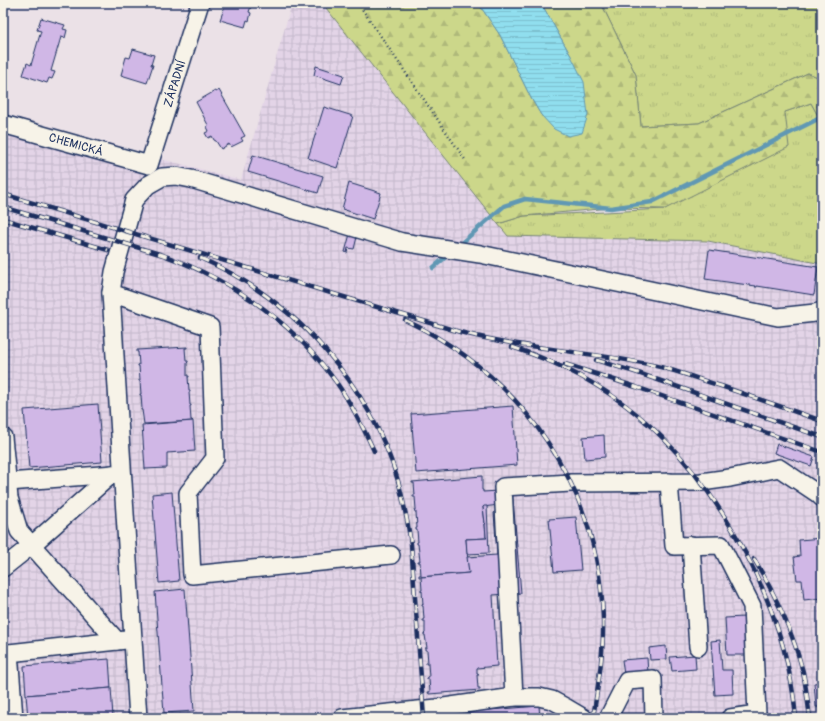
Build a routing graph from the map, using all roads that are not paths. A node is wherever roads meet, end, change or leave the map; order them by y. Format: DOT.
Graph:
graph roads {
  1 [pos="200,3"];
  2 [pos="3,124"];
  3 [pos="150,165"];
  4 [pos="111,293"];
  5 [pos="822,311"];
  6 [pos="3,438"];
  7 [pos="117,474"];
  8 [pos="8,482"];
  9 [pos="669,482"];
  10 [pos="822,498"];
  11 [pos="32,544"];
  12 [pos="691,545"];
  13 [pos="391,555"];
  14 [pos="3,568"];
  15 [pos="125,640"];
  16 [pos="698,647"];
  17 [pos="6,653"];
  18 [pos="514,697"];
  19 [pos="438,713"];
  20 [pos="14,718"];
  21 [pos="138,718"];
  22 [pos="342,718"];
  23 [pos="584,718"];
  24 [pos="608,718"];
  25 [pos="654,718"];
  26 [pos="730,718"];
  1 -- 3 [label="street, ZÁPADNÍ"];
  2 -- 3 [label="street, CHEMICKÁ"];
  4 -- 5 [label="street"];
  4 -- 7 [label="street"];
  4 -- 13 [label="street"];
  6 -- 8 [label="street"];
  7 -- 8 [label="street"];
  7 -- 11 [label="street"];
  7 -- 15 [label="street"];
  8 -- 11 [label="street"];
  9 -- 10 [label="street"];
  9 -- 12 [label="street"];
  9 -- 18 [label="street"];
  11 -- 14 [label="street"];
  11 -- 15 [label="street"];
  12 -- 16 [label="street"];
  12 -- 26 [label="street"];
  15 -- 17 [label="street"];
  15 -- 21 [label="street"];
  17 -- 20 [label="street"];
  18 -- 19 [label="street"];
  18 -- 23 [label="street"];
  19 -- 22 [label="street"];
  24 -- 25 [label="street"];
}
